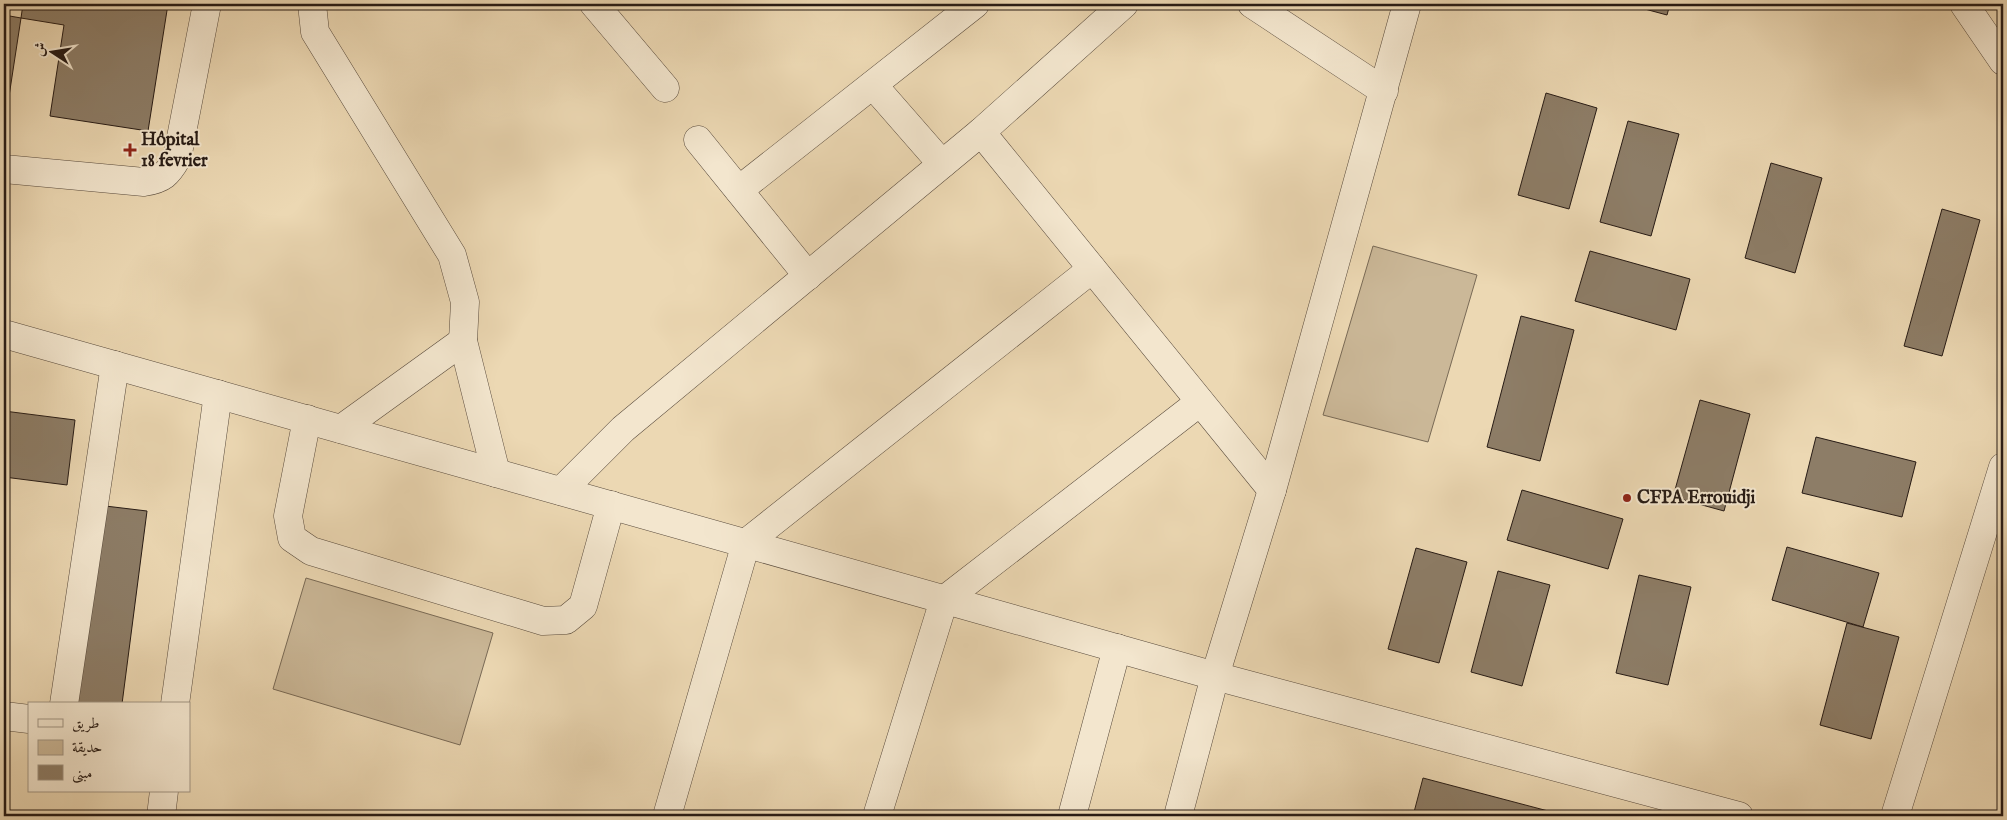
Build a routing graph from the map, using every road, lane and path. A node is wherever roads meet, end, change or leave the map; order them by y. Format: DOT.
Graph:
graph roads {
  1 [pos="206,4"];
  2 [pos="312,4"];
  3 [pos="594,4"];
  4 [pos="974,4"];
  5 [pos="1124,4"];
  6 [pos="1252,4"];
  7 [pos="1407,4"];
  8 [pos="1964,4"];
  9 [pos="2003,62"];
  10 [pos="873,85"];
  11 [pos="665,88"];
  12 [pos="1384,91"];
  13 [pos="981,132"];
  14 [pos="698,140"];
  15 [pos="942,164"];
  16 [pos="4,169"];
  17 [pos="739,190"];
  18 [pos="1092,269"];
  19 [pos="808,276"];
  20 [pos="4,334"];
  21 [pos="463,341"];
  22 [pos="115,365"];
  23 [pos="218,394"];
  24 [pos="1200,402"];
  25 [pos="306,419"];
  26 [pos="341,429"];
  27 [pos="2003,467"];
  28 [pos="496,473"];
  29 [pos="1272,490"];
  30 [pos="561,491"];
  31 [pos="611,505"];
  32 [pos="746,544"];
  33 [pos="944,600"];
  34 [pos="1117,648"];
  35 [pos="1214,676"];
  36 [pos="64,702"];
  37 [pos="175,702"];
  38 [pos="4,716"];
  39 [pos="28,718"];
  40 [pos="164,792"];
  41 [pos="162,816"];
  42 [pos="667,816"];
  43 [pos="877,816"];
  44 [pos="1072,816"];
  45 [pos="1178,816"];
  46 [pos="1739,816"];
  47 [pos="1895,816"];
  1 -- 16 [label="street"];
  2 -- 21 [label="street"];
  3 -- 11 [label="street"];
  4 -- 10 [label="street"];
  5 -- 13 [label="street"];
  6 -- 12 [label="street"];
  7 -- 12 [label="street"];
  8 -- 9 [label="street"];
  10 -- 15 [label="street"];
  10 -- 17 [label="street"];
  12 -- 29 [label="street"];
  13 -- 15 [label="street"];
  13 -- 18 [label="street"];
  14 -- 17 [label="street"];
  15 -- 19 [label="street"];
  17 -- 19 [label="street"];
  18 -- 24 [label="street"];
  18 -- 32 [label="street"];
  19 -- 30 [label="street"];
  20 -- 22 [label="street"];
  21 -- 26 [label="street"];
  21 -- 28 [label="street"];
  22 -- 23 [label="street"];
  22 -- 36 [label="street"];
  23 -- 25 [label="street"];
  23 -- 37 [label="street"];
  24 -- 29 [label="street"];
  24 -- 33 [label="street"];
  25 -- 26 [label="street"];
  25 -- 31 [label="street"];
  26 -- 28 [label="street"];
  27 -- 47 [label="street"];
  28 -- 30 [label="street"];
  29 -- 35 [label="street"];
  30 -- 31 [label="street"];
  31 -- 32 [label="street"];
  32 -- 33 [label="street"];
  32 -- 42 [label="street"];
  33 -- 34 [label="street"];
  33 -- 43 [label="street"];
  34 -- 35 [label="street"];
  34 -- 44 [label="street"];
  35 -- 45 [label="street"];
  35 -- 46 [label="street"];
  38 -- 39 [label="street"];
  40 -- 41 [label="street"];
}
